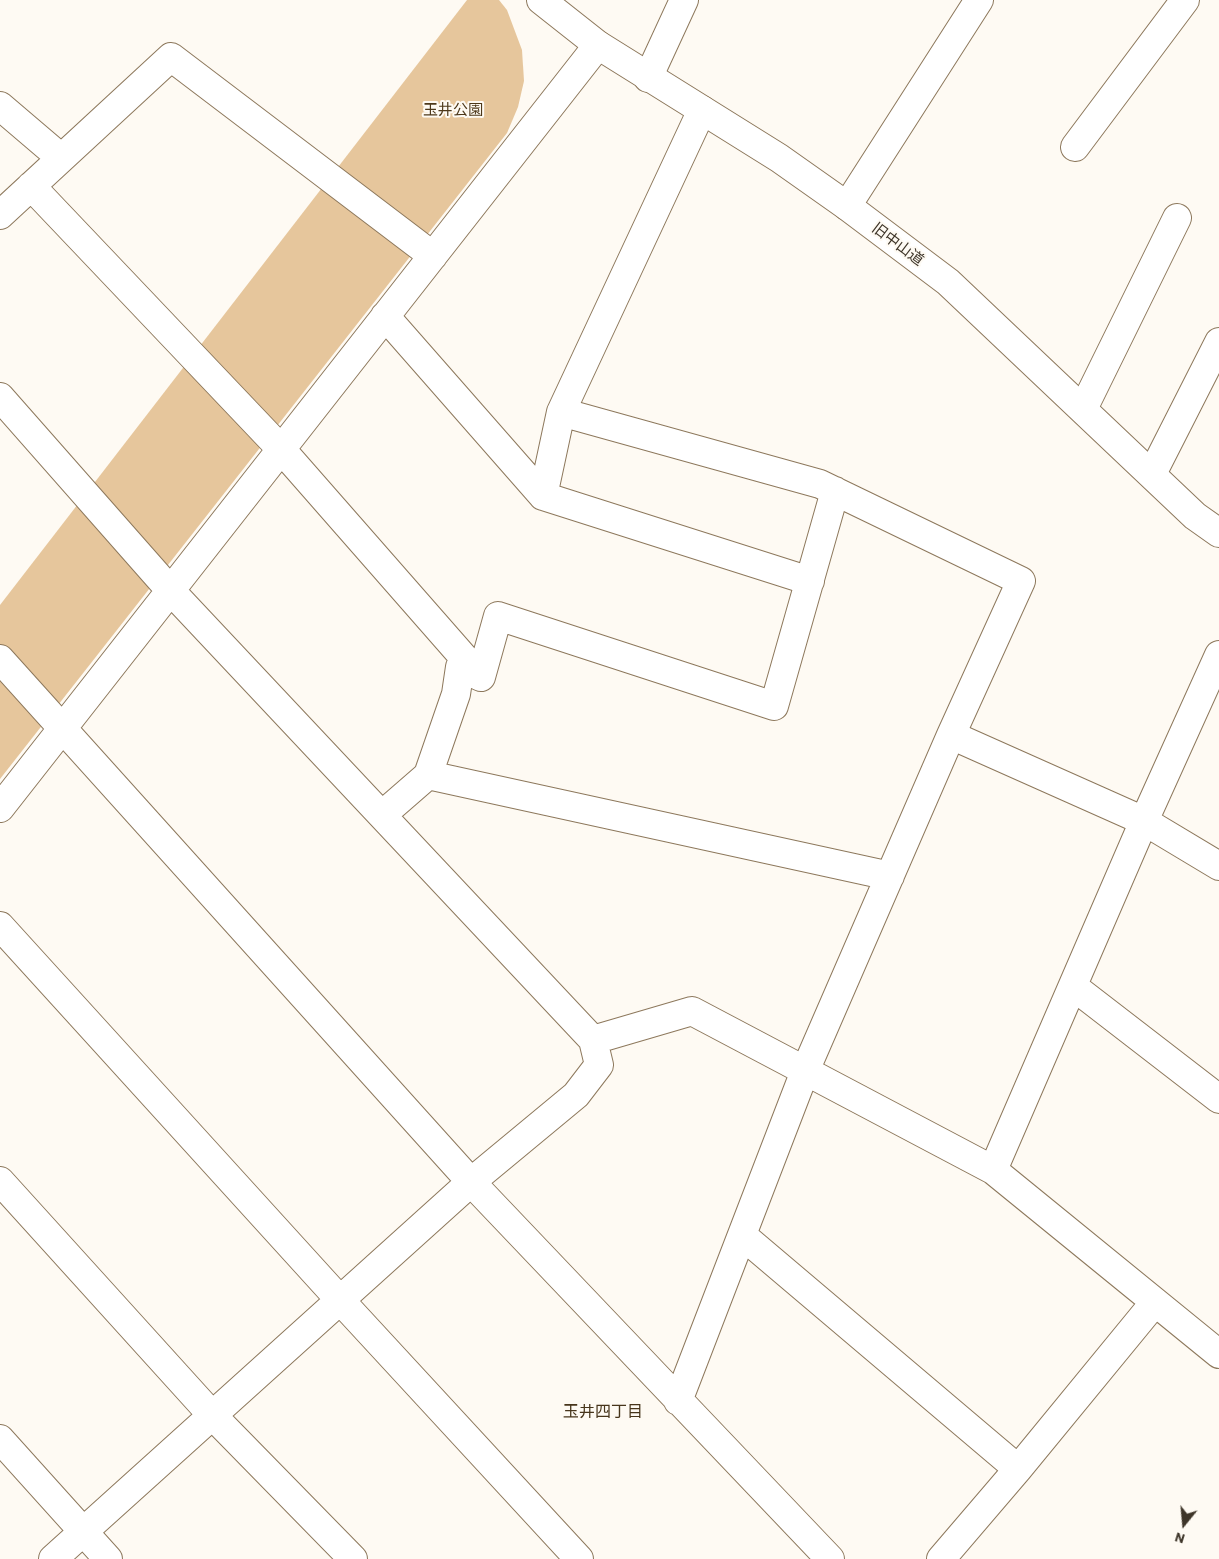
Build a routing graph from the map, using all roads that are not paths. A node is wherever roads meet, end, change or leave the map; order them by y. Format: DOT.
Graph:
graph roads {
  1 [pos="541,0"];
  2 [pos="684,0"];
  3 [pos="979,0"];
  4 [pos="1185,0"];
  5 [pos="598,45"];
  6 [pos="648,78"];
  7 [pos="0,106"];
  8 [pos="702,110"];
  9 [pos="1075,147"];
  10 [pos="62,158"];
  11 [pos="31,186"];
  12 [pos="848,206"];
  13 [pos="0,215"];
  14 [pos="1177,218"];
  15 [pos="433,256"];
  16 [pos="385,316"];
  17 [pos="1219,342"];
  18 [pos="0,397"];
  19 [pos="1083,409"];
  20 [pos="561,412"];
  21 [pos="281,449"];
  22 [pos="1152,474"];
  23 [pos="835,491"];
  24 [pos="543,496"];
  25 [pos="1219,533"];
  26 [pos="810,581"];
  27 [pos="170,590"];
  28 [pos="1219,655"];
  29 [pos="0,659"];
  30 [pos="481,677"];
  31 [pos="63,727"];
  32 [pos="951,735"];
  33 [pos="428,775"];
  34 [pos="0,808"];
  35 [pos="382,815"];
  36 [pos="1144,820"];
  37 [pos="1219,866"];
  38 [pos="890,876"];
  39 [pos="0,926"];
  40 [pos="1074,987"];
  41 [pos="593,1040"];
  42 [pos="805,1072"];
  43 [pos="1219,1099"];
  44 [pos="993,1170"];
  45 [pos="0,1181"];
  46 [pos="470,1182"];
  47 [pos="743,1236"];
  48 [pos="340,1300"];
  49 [pos="1155,1302"];
  50 [pos="1219,1354"];
  51 [pos="678,1401"];
  52 [pos="212,1416"];
  53 [pos="0,1439"];
  54 [pos="1018,1469"];
  55 [pos="82,1532"];
  56 [pos="53,1559"];
  57 [pos="108,1559"];
  58 [pos="353,1559"];
  59 [pos="580,1559"];
  60 [pos="830,1559"];
  61 [pos="941,1559"];
  1 -- 5 [label="street, 旧中山道"];
  2 -- 6 [label="street"];
  3 -- 12 [label="street"];
  4 -- 9 [label="street"];
  5 -- 6 [label="street, 旧中山道"];
  5 -- 15 [label="street"];
  6 -- 8 [label="street, 旧中山道"];
  7 -- 10 [label="street"];
  8 -- 12 [label="street, 旧中山道"];
  8 -- 20 [label="street"];
  10 -- 11 [label="street"];
  10 -- 15 [label="street"];
  11 -- 13 [label="street"];
  11 -- 21 [label="street"];
  12 -- 19 [label="street, 旧中山道"];
  14 -- 19 [label="street"];
  15 -- 16 [label="street"];
  16 -- 21 [label="street"];
  16 -- 24 [label="street"];
  17 -- 22 [label="street"];
  18 -- 27 [label="street"];
  19 -- 22 [label="street, 旧中山道"];
  20 -- 23 [label="street"];
  20 -- 24 [label="street"];
  21 -- 27 [label="street"];
  21 -- 30 [label="street"];
  22 -- 25 [label="street, 旧中山道"];
  23 -- 26 [label="street"];
  23 -- 32 [label="street"];
  24 -- 26 [label="street"];
  26 -- 30 [label="street"];
  27 -- 31 [label="street"];
  27 -- 35 [label="street"];
  28 -- 36 [label="street"];
  29 -- 31 [label="street"];
  30 -- 33 [label="street"];
  31 -- 34 [label="street"];
  31 -- 46 [label="street"];
  32 -- 36 [label="street"];
  32 -- 38 [label="street"];
  33 -- 35 [label="street"];
  33 -- 38 [label="street"];
  35 -- 41 [label="street"];
  36 -- 37 [label="street"];
  36 -- 40 [label="street"];
  38 -- 42 [label="street"];
  39 -- 48 [label="street"];
  40 -- 43 [label="street"];
  40 -- 44 [label="street"];
  41 -- 42 [label="street"];
  41 -- 46 [label="street"];
  42 -- 44 [label="street"];
  42 -- 47 [label="street"];
  44 -- 49 [label="street"];
  45 -- 52 [label="street"];
  46 -- 48 [label="street"];
  46 -- 51 [label="street"];
  47 -- 51 [label="street"];
  47 -- 54 [label="street"];
  48 -- 52 [label="street"];
  48 -- 59 [label="street"];
  49 -- 50 [label="street"];
  49 -- 54 [label="street"];
  51 -- 60 [label="street"];
  52 -- 55 [label="street"];
  52 -- 58 [label="street"];
  53 -- 55 [label="street"];
  54 -- 61 [label="street"];
  55 -- 56 [label="street"];
  55 -- 57 [label="street"];
}
